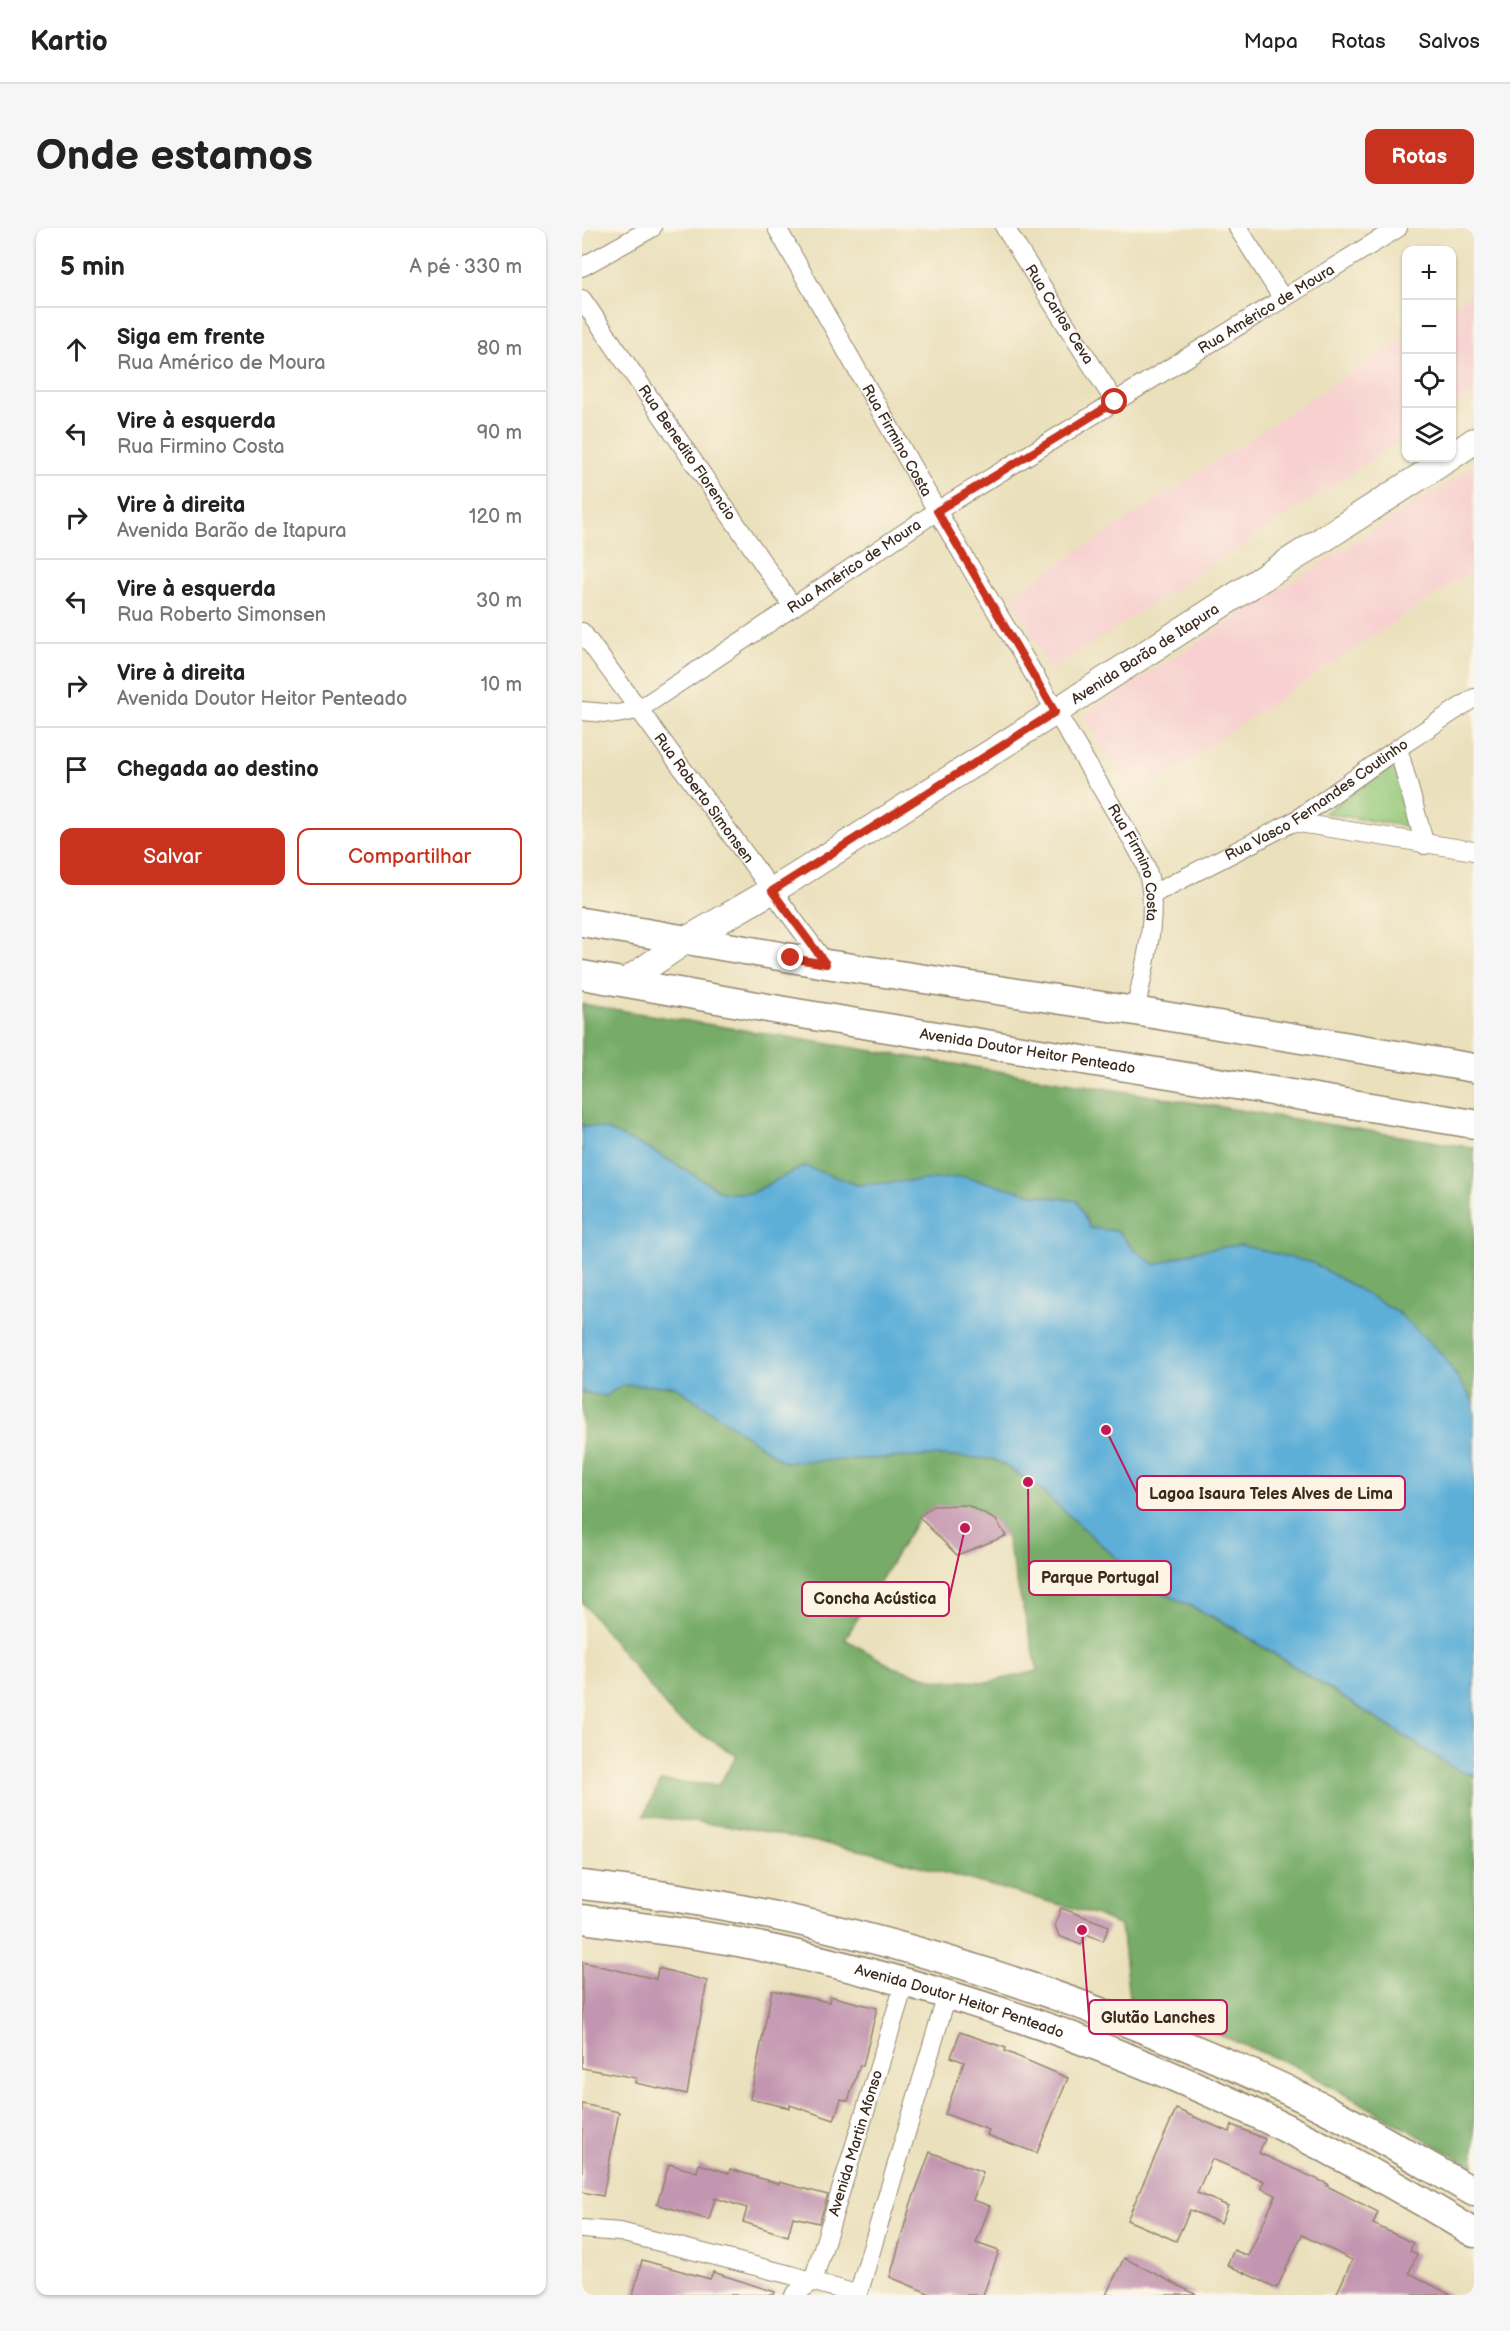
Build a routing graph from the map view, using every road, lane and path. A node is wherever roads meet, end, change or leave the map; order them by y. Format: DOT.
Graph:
graph roads {
  1 [pos="652,228"];
  2 [pos="777,228"];
  3 [pos="1005,228"];
  4 [pos="1239,228"];
  5 [pos="1398,228"];
  6 [pos="582,267"];
  7 [pos="582,299"];
  8 [pos="1283,299"];
  9 [pos="1115,402"];
  10 [pos="1474,422"];
  11 [pos="1456,434"];
  12 [pos="1474,441"];
  13 [pos="1456,453"];
  14 [pos="1414,462"];
  15 [pos="1442,462"];
  16 [pos="937,511"];
  17 [pos="793,607"];
  18 [pos="582,632"];
  19 [pos="1474,698"];
  20 [pos="1051,705"];
  21 [pos="639,710"];
  22 [pos="582,711"];
  23 [pos="1398,748"];
  24 [pos="1293,822"];
  25 [pos="1425,845"];
  26 [pos="1474,851"];
  27 [pos="767,884"];
  28 [pos="1153,894"];
  29 [pos="582,922"];
  30 [pos="621,928"];
  31 [pos="688,939"];
  32 [pos="826,964"];
  33 [pos="582,975"];
  34 [pos="625,982"];
  35 [pos="1135,1011"];
  36 [pos="1474,1068"];
  37 [pos="1474,1124"];
  38 [pos="582,1885"];
  39 [pos="582,1919"];
  40 [pos="905,1983"];
  41 [pos="947,1995"];
  42 [pos="1474,2192"];
  43 [pos="582,2229"];
  44 [pos="1474,2233"];
  45 [pos="813,2281"];
  46 [pos="795,2295"];
  47 [pos="859,2295"];
  1 -- 6 [label="street"];
  2 -- 16 [label="street, Rua Firmino Costa"];
  3 -- 9 [label="street, Rua Carlos Ceva"];
  4 -- 8 [label="street"];
  5 -- 8 [label="street, Rua Américo de Moura"];
  7 -- 17 [label="street, Rua Benedito Florencio"];
  8 -- 9 [label="street, Rua Américo de Moura"];
  9 -- 16 [label="street, Rua Américo de Moura"];
  10 -- 11 [label="main road"];
  12 -- 13 [label="main road, Avenida Barão de Itapura"];
  14 -- 20 [label="main road, Avenida Barão de Itapura"];
  15 -- 20 [label="main road, Avenida Barão de Itapura"];
  16 -- 17 [label="street, Rua Américo de Moura"];
  16 -- 20 [label="street, Rua Firmino Costa"];
  17 -- 21 [label="street, Rua Américo de Moura"];
  18 -- 21 [label="street, Rua Roberto Simonsen"];
  19 -- 23 [label="street, Rua Vasco Fernandes Coutinho"];
  20 -- 27 [label="main road, Avenida Barão de Itapura"];
  20 -- 28 [label="street, Rua Firmino Costa"];
  21 -- 22 [label="street, Rua Américo de Moura"];
  21 -- 27 [label="street, Rua Roberto Simonsen"];
  23 -- 24 [label="street, Rua Vasco Fernandes Coutinho"];
  23 -- 25 [label="street"];
  24 -- 25 [label="street"];
  24 -- 28 [label="street, Rua Vasco Fernandes Coutinho"];
  25 -- 26 [label="street"];
  27 -- 30 [label="main road, Avenida Barão de Itapura"];
  27 -- 31 [label="main road, Avenida Barão de Itapura"];
  27 -- 32 [label="street, Rua Roberto Simonsen"];
  28 -- 35 [label="street, Rua Firmino Costa"];
  29 -- 30 [label="main road"];
  30 -- 31 [label="main road"];
  31 -- 32 [label="main road"];
  31 -- 34 [label="main road, Avenida Barão de Itapura"];
  32 -- 35 [label="main road"];
  33 -- 34 [label="main road, Avenida Doutor Heitor Penteado"];
  34 -- 37 [label="main road, Avenida Doutor Heitor Penteado"];
  35 -- 36 [label="main road"];
  38 -- 42 [label="main road"];
  39 -- 40 [label="main road, Avenida Doutor Heitor Penteado"];
  40 -- 41 [label="main road, Avenida Doutor Heitor Penteado"];
  40 -- 45 [label="street, Avenida Martin Afonso"];
  41 -- 44 [label="main road, Avenida Doutor Heitor Penteado"];
  41 -- 47 [label="street"];
  43 -- 45 [label="street"];
  45 -- 46 [label="street"];
  45 -- 47 [label="street"];
}
